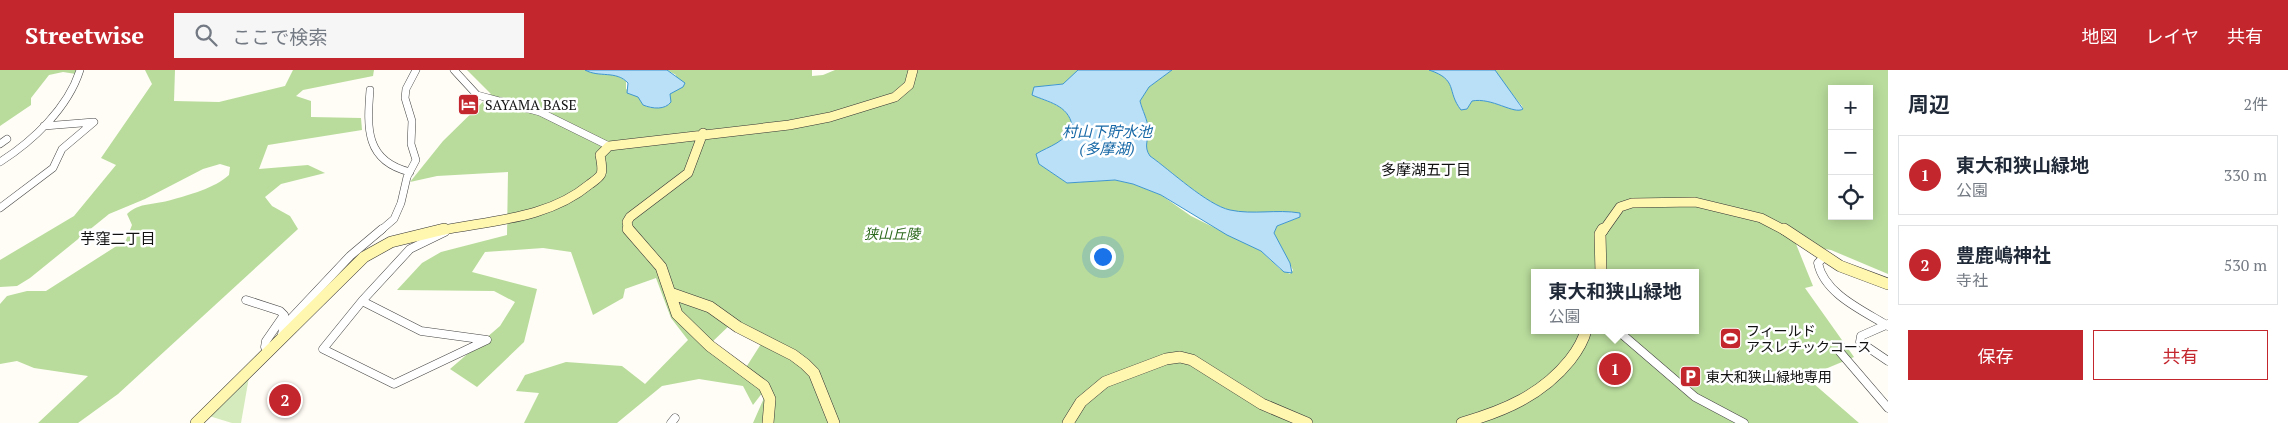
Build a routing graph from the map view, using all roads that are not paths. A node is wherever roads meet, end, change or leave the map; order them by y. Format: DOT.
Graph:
graph roads {
  1 [pos="80,70"];
  2 [pos="416,70"];
  3 [pos="454,70"];
  4 [pos="913,70"];
  5 [pos="370,90"];
  6 [pos="44,126"];
  7 [pos="703,133"];
  8 [pos="7,139"];
  9 [pos="0,144"];
  10 [pos="609,146"];
  11 [pos="0,162"];
  12 [pos="410,172"];
  13 [pos="1,206"];
  14 [pos="456,227"];
  15 [pos="1824,257"];
  16 [pos="1601,269"];
  17 [pos="1888,284"];
  18 [pos="670,293"];
  19 [pos="246,300"];
  20 [pos="362,301"];
  21 [pos="1887,325"];
  22 [pos="1586,334"];
  23 [pos="1622,334"];
  24 [pos="279,342"];
  25 [pos="269,352"];
  26 [pos="1840,352"];
  27 [pos="1888,361"];
  28 [pos="1888,408"];
  29 [pos="196,423"];
  30 [pos="768,423"];
  31 [pos="834,423"];
  32 [pos="1068,423"];
  33 [pos="1307,423"];
  34 [pos="1462,423"];
  35 [pos="1744,423"];
  1 -- 6 [label="street"];
  2 -- 12 [label="street"];
  3 -- 10 [label="street"];
  4 -- 7 [label="street"];
  5 -- 12 [label="street"];
  6 -- 11 [label="street"];
  6 -- 13 [label="street"];
  7 -- 10 [label="street"];
  7 -- 18 [label="street"];
  8 -- 9 [label="street"];
  10 -- 14 [label="street"];
  12 -- 24 [label="street"];
  14 -- 20 [label="street"];
  14 -- 24 [label="street"];
  15 -- 16 [label="street"];
  15 -- 17 [label="street"];
  15 -- 21 [label="street"];
  18 -- 30 [label="street"];
  18 -- 31 [label="street"];
  19 -- 25 [label="street"];
  20 -- 20 [label="street"];
  21 -- 27 [label="street"];
  22 -- 34 [label="street"];
  23 -- 35 [label="street"];
  24 -- 25 [label="street"];
  25 -- 29 [label="street"];
  26 -- 28 [label="street"];
  32 -- 33 [label="street"];
}
